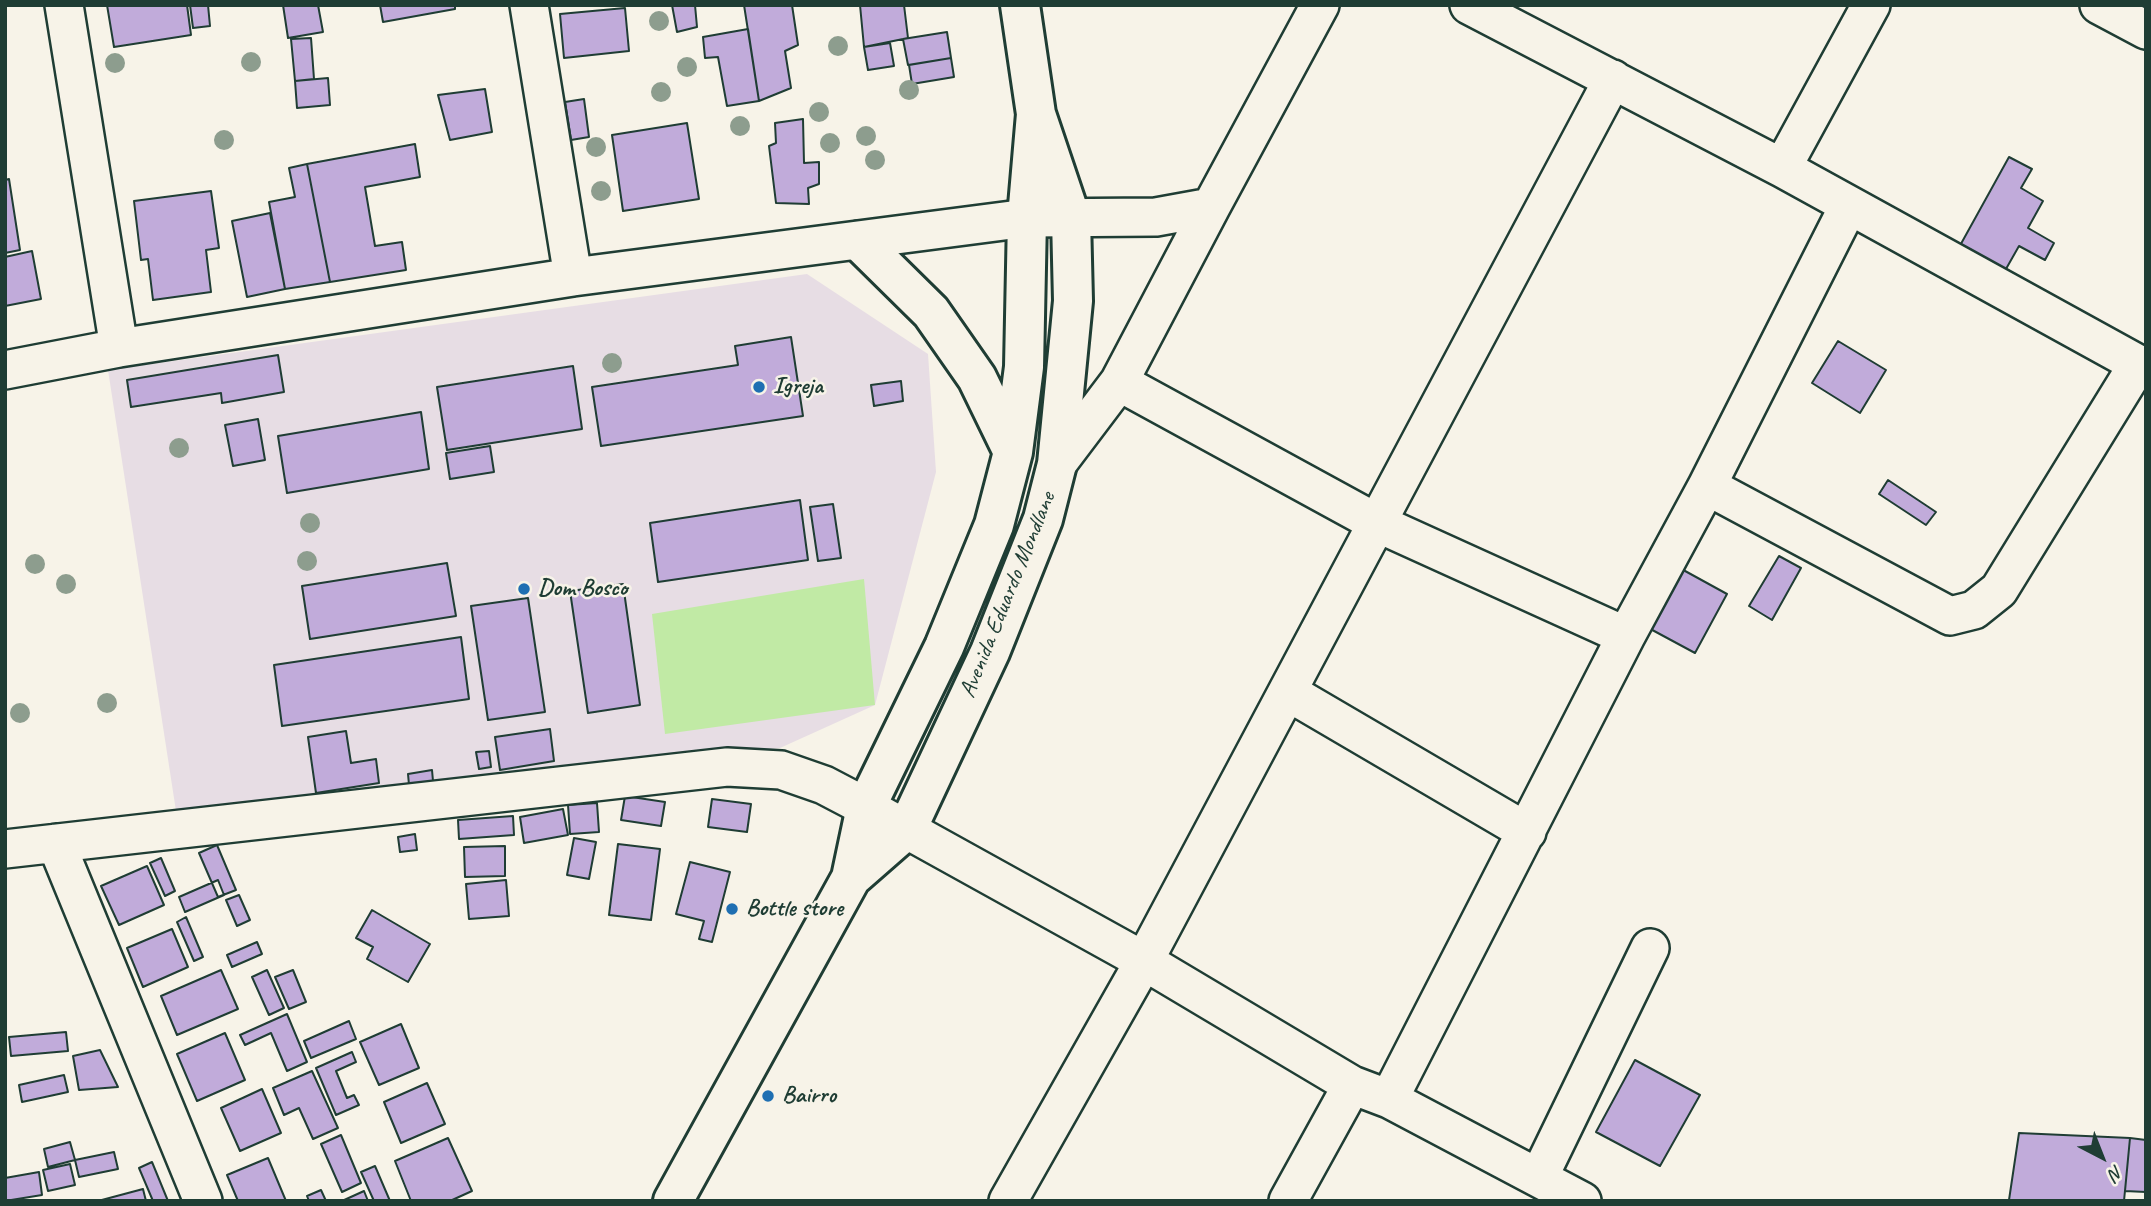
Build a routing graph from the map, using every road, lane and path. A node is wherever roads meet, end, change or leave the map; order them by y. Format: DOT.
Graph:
graph roads {
  1 [pos="64,5"];
  2 [pos="529,5"];
  3 [pos="1020,5"];
  4 [pos="1320,5"];
  5 [pos="1469,5"];
  6 [pos="1871,5"];
  7 [pos="1613,79"];
  8 [pos="1036,114"];
  9 [pos="1782,168"];
  10 [pos="1849,205"];
  11 [pos="1210,206"];
  12 [pos="1027,218"];
  13 [pos="1071,218"];
  14 [pos="859,241"];
  15 [pos="573,277"];
  16 [pos="119,348"];
  17 [pos="2142,364"];
  18 [pos="5,370"];
  19 [pos="1119,383"];
  20 [pos="1013,452"];
  21 [pos="1057,464"];
  22 [pos="1707,486"];
  23 [pos="1377,523"];
  24 [pos="1626,636"];
  25 [pos="1288,692"];
  26 [pos="866,807"];
  27 [pos="907,829"];
  28 [pos="1527,832"];
  29 [pos="56,843"];
  30 [pos="5,849"];
  31 [pos="851,878"];
  32 [pos="1650,948"];
  33 [pos="1144,961"];
  34 [pos="1352,1085"];
  35 [pos="1389,1099"];
  36 [pos="1539,1177"];
  37 [pos="203,1201"];
  38 [pos="673,1201"];
  39 [pos="1008,1201"];
  40 [pos="1288,1201"];
  41 [pos="1582,1201"];
  1 -- 16 [label="street"];
  2 -- 15 [label="street"];
  3 -- 8 [label="main road, Avenida Eduardo Mondlane"];
  4 -- 11 [label="street"];
  5 -- 7 [label="street"];
  6 -- 9 [label="street"];
  7 -- 9 [label="street"];
  7 -- 23 [label="street"];
  8 -- 12 [label="main road, Avenida Eduardo Mondlane"];
  8 -- 13 [label="main road, Avenida Eduardo Mondlane"];
  9 -- 10 [label="street"];
  10 -- 17 [label="street"];
  10 -- 22 [label="street"];
  11 -- 13 [label="street"];
  11 -- 19 [label="street"];
  12 -- 13 [label="street"];
  12 -- 14 [label="street"];
  12 -- 20 [label="main road, Avenida Eduardo Mondlane"];
  13 -- 21 [label="main road, Avenida Eduardo Mondlane"];
  14 -- 15 [label="street"];
  14 -- 20 [label="main road"];
  15 -- 16 [label="street"];
  16 -- 18 [label="street"];
  17 -- 22 [label="street"];
  19 -- 21 [label="street"];
  19 -- 23 [label="street"];
  20 -- 26 [label="main road, Avenida Eduardo Mondlane"];
  21 -- 27 [label="main road, Avenida Eduardo Mondlane"];
  22 -- 24 [label="street"];
  23 -- 24 [label="street"];
  23 -- 25 [label="street"];
  24 -- 28 [label="street"];
  25 -- 28 [label="street"];
  25 -- 33 [label="street"];
  26 -- 27 [label="street"];
  26 -- 29 [label="street"];
  26 -- 31 [label="main road, Avenida Eduardo Mondlane"];
  27 -- 31 [label="main road, Avenida Eduardo Mondlane"];
  27 -- 33 [label="street"];
  28 -- 35 [label="street"];
  29 -- 30 [label="street"];
  29 -- 37 [label="street"];
  31 -- 38 [label="main road, Avenida Eduardo Mondlane"];
  32 -- 36 [label="street"];
  33 -- 34 [label="street"];
  33 -- 39 [label="street"];
  34 -- 35 [label="street"];
  34 -- 40 [label="street"];
  35 -- 36 [label="street"];
  36 -- 41 [label="street"];
}
